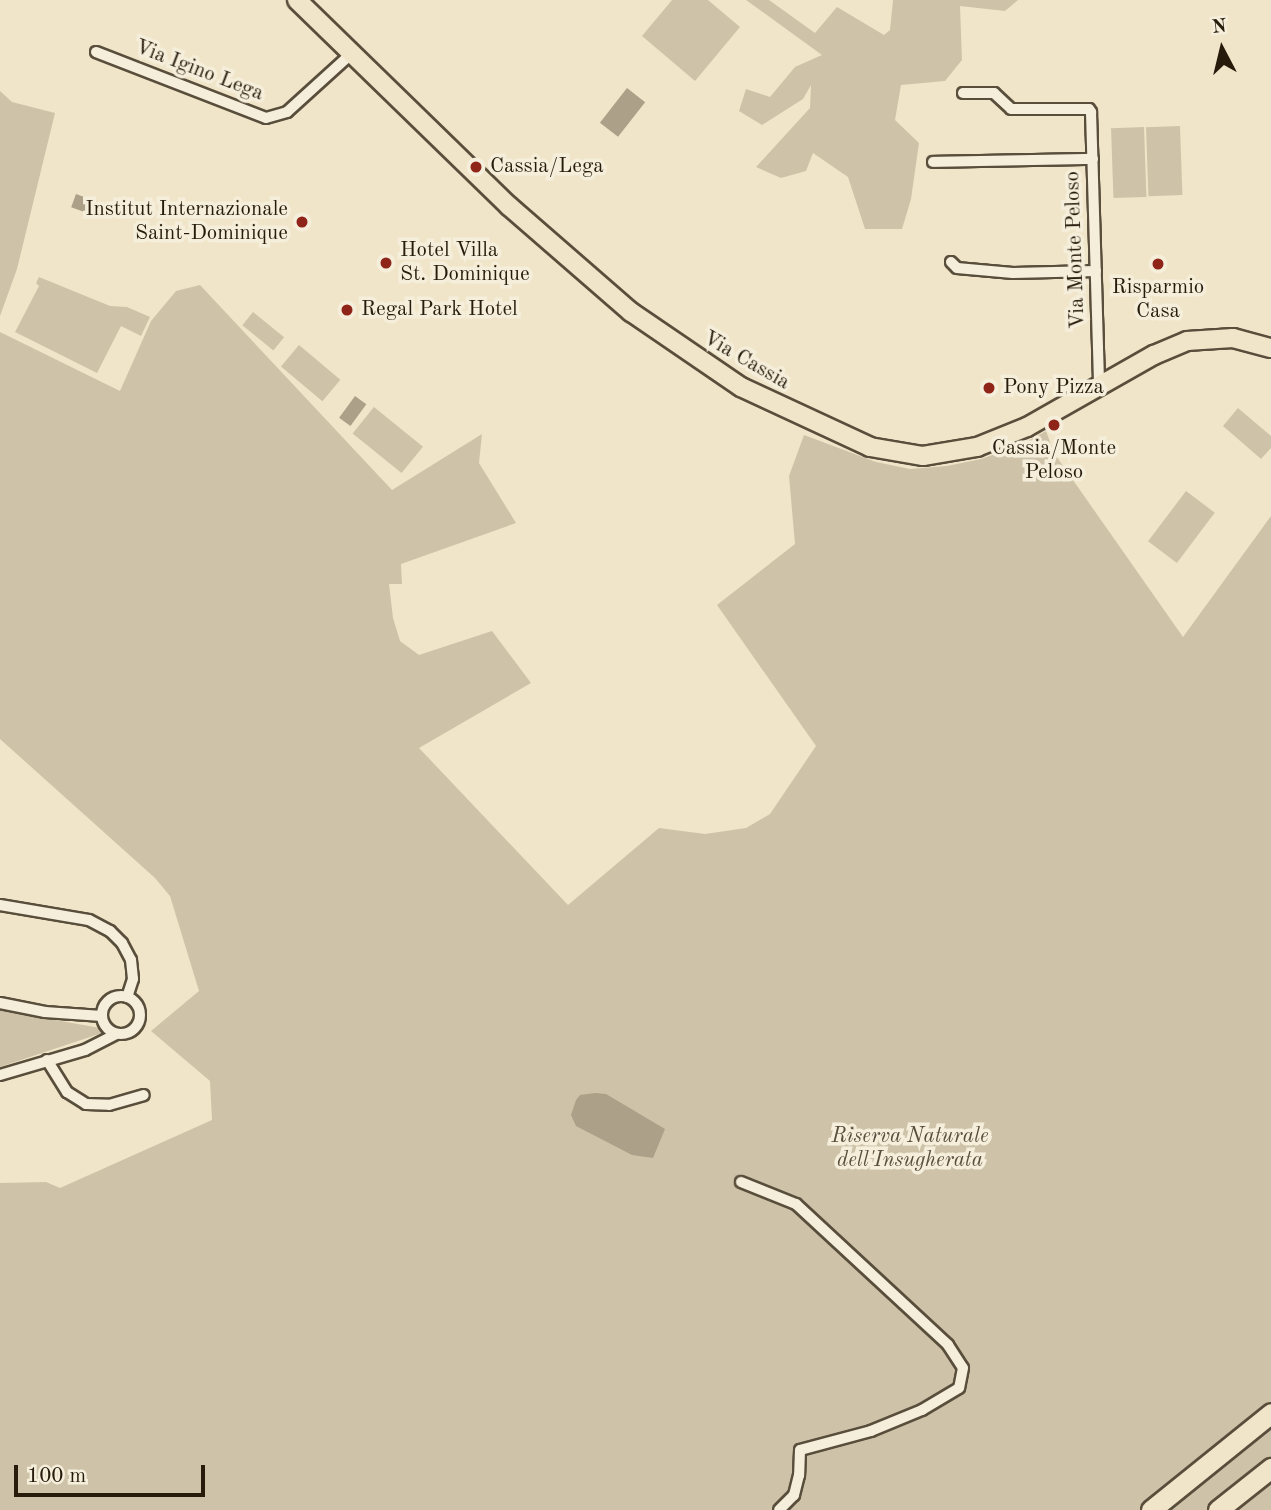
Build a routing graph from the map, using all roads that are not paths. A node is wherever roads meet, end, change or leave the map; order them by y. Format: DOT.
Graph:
graph roads {
  1 [pos="296,0"];
  2 [pos="96,52"];
  3 [pos="351,54"];
  4 [pos="962,93"];
  5 [pos="1093,159"];
  6 [pos="933,162"];
  7 [pos="951,262"];
  8 [pos="1096,271"];
  9 [pos="1271,348"];
  10 [pos="1099,386"];
  11 [pos="0,905"];
  12 [pos="127,997"];
  13 [pos="0,1003"];
  14 [pos="102,1016"];
  15 [pos="117,1034"];
  16 [pos="47,1060"];
  17 [pos="0,1075"];
  18 [pos="144,1095"];
  19 [pos="741,1182"];
  20 [pos="1271,1413"];
  21 [pos="1267,1473"];
  22 [pos="779,1510"];
  23 [pos="1151,1510"];
  24 [pos="1218,1510"];
  1 -- 3 [label="main road, Via Cassia"];
  2 -- 3 [label="street, Via Igino Lega"];
  3 -- 10 [label="main road, Via Cassia"];
  4 -- 5 [label="street, Via Monte Peloso"];
  5 -- 6 [label="street"];
  5 -- 8 [label="street, Via Monte Peloso"];
  7 -- 8 [label="street"];
  8 -- 10 [label="street, Via Monte Peloso"];
  9 -- 10 [label="main road, Via Cassia"];
  11 -- 12 [label="street"];
  12 -- 14 [label="street"];
  12 -- 15 [label="street"];
  13 -- 14 [label="street"];
  14 -- 15 [label="street"];
  15 -- 16 [label="street"];
  16 -- 17 [label="street"];
  16 -- 18 [label="street"];
  19 -- 22 [label="street"];
  20 -- 23 [label="highway"];
  21 -- 24 [label="highway"];
}
